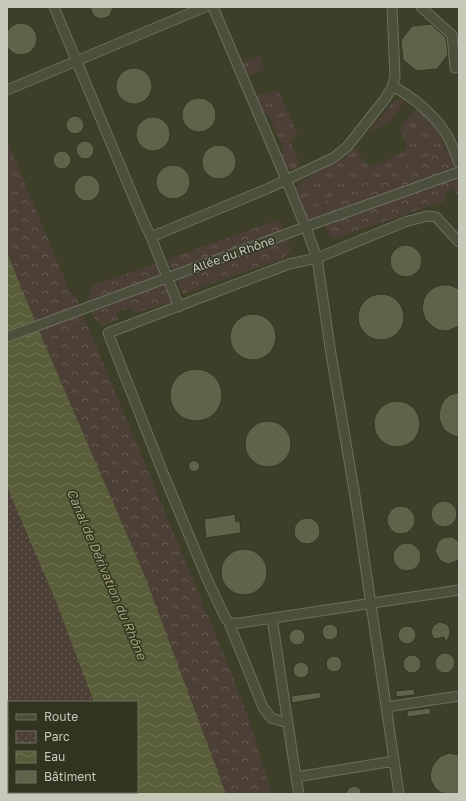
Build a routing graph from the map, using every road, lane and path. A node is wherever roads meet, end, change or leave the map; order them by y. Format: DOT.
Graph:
graph roads {
  1 [pos="54,7"];
  2 [pos="205,7"];
  3 [pos="213,7"];
  4 [pos="392,7"];
  5 [pos="421,7"];
  6 [pos="76,61"];
  7 [pos="455,68"];
  8 [pos="392,86"];
  9 [pos="7,90"];
  10 [pos="459,163"];
  11 [pos="459,172"];
  12 [pos="286,179"];
  13 [pos="303,221"];
  14 [pos="308,233"];
  15 [pos="151,237"];
  16 [pos="459,242"];
  17 [pos="317,258"];
  18 [pos="165,272"];
  19 [pos="170,284"];
  20 [pos="179,307"];
  21 [pos="7,337"];
  22 [pos="459,590"];
  23 [pos="370,603"];
  24 [pos="272,618"];
  25 [pos="229,623"];
  26 [pos="459,696"];
  27 [pos="386,707"];
  28 [pos="288,723"];
  29 [pos="394,761"];
  30 [pos="296,777"];
  31 [pos="299,794"];
  32 [pos="399,794"];
  1 -- 6 [label="street"];
  2 -- 6 [label="street"];
  3 -- 12 [label="street"];
  4 -- 8 [label="street"];
  5 -- 7 [label="street"];
  6 -- 9 [label="street"];
  6 -- 15 [label="street"];
  8 -- 10 [label="street"];
  8 -- 12 [label="street"];
  11 -- 21 [label="street, Allée du Rhône"];
  12 -- 13 [label="street"];
  12 -- 15 [label="street"];
  14 -- 17 [label="street"];
  15 -- 18 [label="street"];
  16 -- 17 [label="street"];
  17 -- 20 [label="street"];
  17 -- 23 [label="street"];
  19 -- 20 [label="street"];
  20 -- 25 [label="street"];
  22 -- 23 [label="street"];
  23 -- 24 [label="street"];
  23 -- 27 [label="street"];
  24 -- 25 [label="street"];
  24 -- 28 [label="street"];
  25 -- 28 [label="street"];
  26 -- 27 [label="street"];
  27 -- 29 [label="street"];
  28 -- 30 [label="street"];
  29 -- 30 [label="street"];
  29 -- 32 [label="street"];
  30 -- 31 [label="street"];
}
